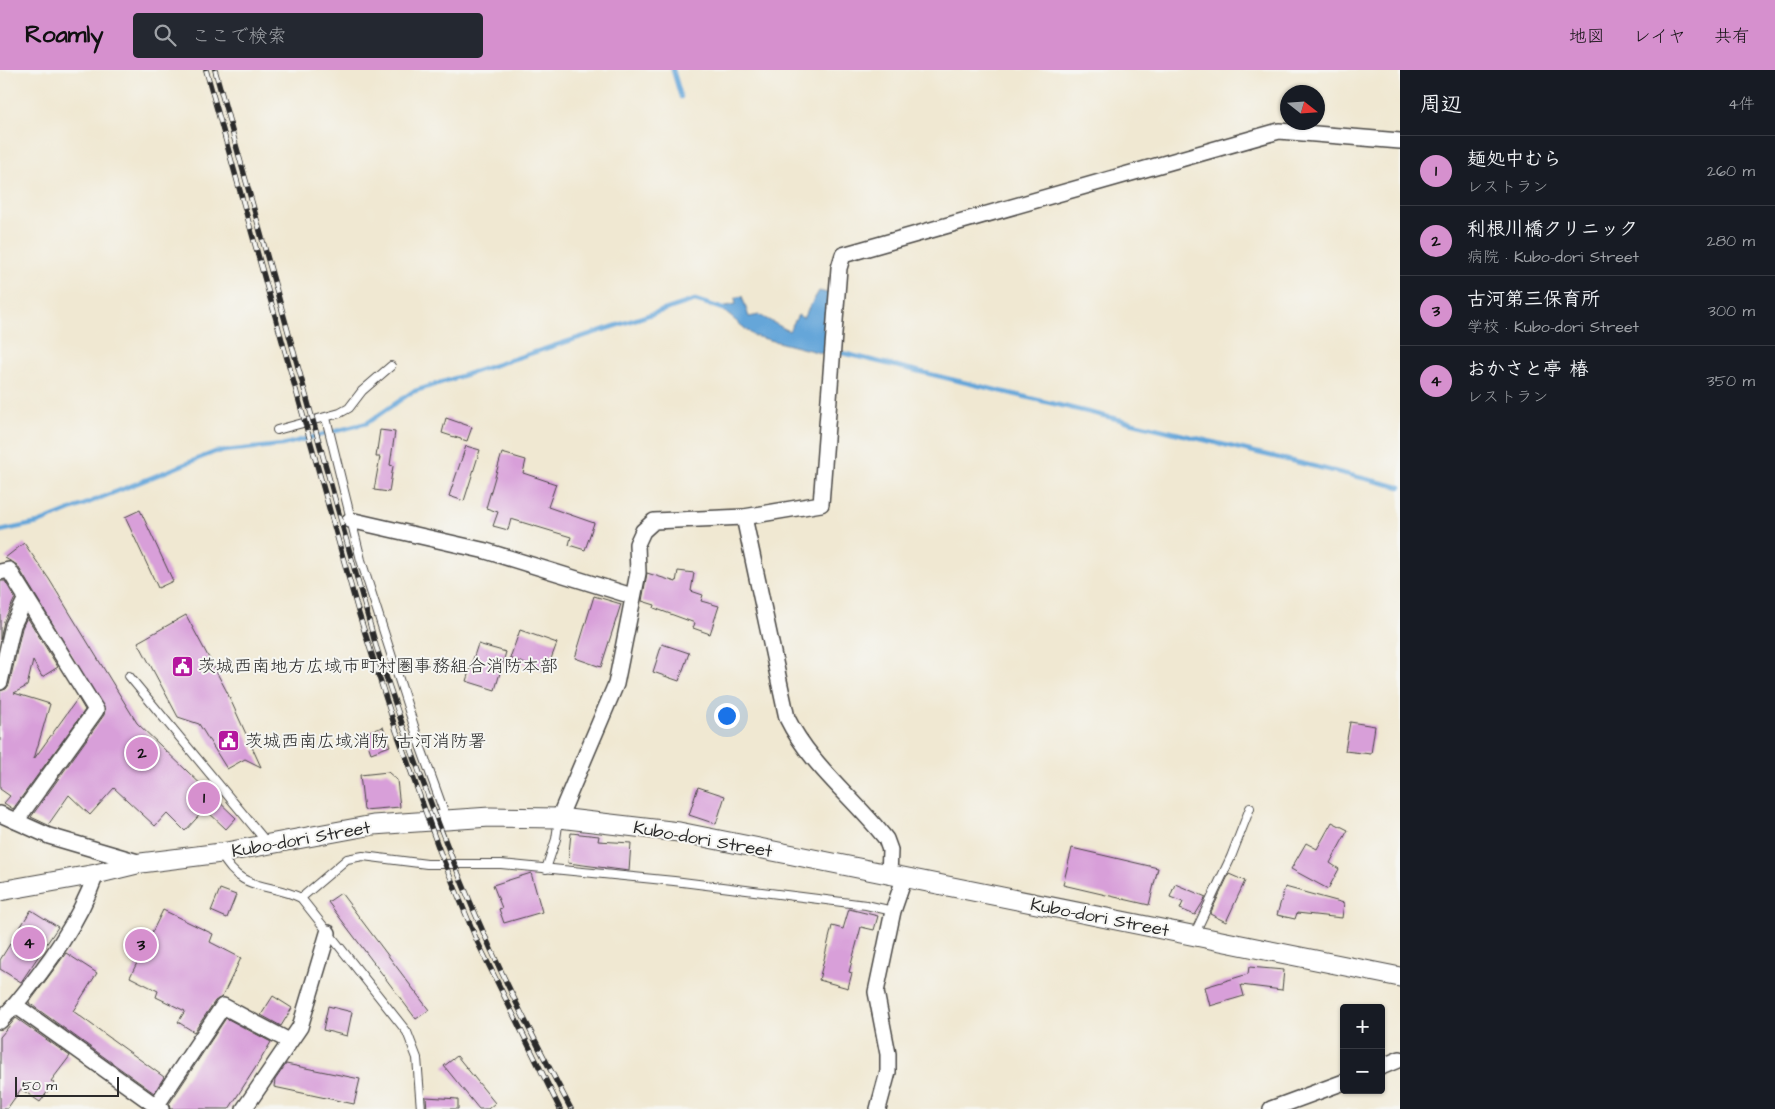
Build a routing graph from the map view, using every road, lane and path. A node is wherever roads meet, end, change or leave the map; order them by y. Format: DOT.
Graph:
graph roads {
  1 [pos="1400,141"];
  2 [pos="391,366"];
  3 [pos="327,421"];
  4 [pos="277,430"];
  5 [pos="744,517"];
  6 [pos="350,520"];
  7 [pos="0,572"];
  8 [pos="632,596"];
  9 [pos="26,598"];
  10 [pos="129,676"];
  11 [pos="0,682"];
  12 [pos="1250,808"];
  13 [pos="0,814"];
  14 [pos="559,818"];
  15 [pos="447,820"];
  16 [pos="16,822"];
  17 [pos="268,844"];
  18 [pos="221,853"];
  19 [pos="140,863"];
  20 [pos="546,869"];
  21 [pos="96,874"];
  22 [pos="896,877"];
  23 [pos="0,891"];
  24 [pos="301,898"];
  25 [pos="893,911"];
  26 [pos="328,934"];
  27 [pos="1194,935"];
  28 [pos="1400,977"];
  29 [pos="16,1005"];
  30 [pos="0,1021"];
  31 [pos="289,1041"];
  32 [pos="1400,1059"];
  33 [pos="1385,1065"];
  34 [pos="1340,1083"];
  35 [pos="159,1107"];
  36 [pos="244,1109"];
  37 [pos="421,1109"];
  38 [pos="878,1109"];
  39 [pos="1270,1109"];
  1 -- 5 [label="street"];
  2 -- 3 [label="lane"];
  3 -- 4 [label="lane"];
  3 -- 6 [label="lane"];
  5 -- 8 [label="street"];
  5 -- 22 [label="street"];
  6 -- 8 [label="street"];
  6 -- 15 [label="lane"];
  7 -- 9 [label="street"];
  8 -- 14 [label="street"];
  9 -- 11 [label="street"];
  9 -- 16 [label="street"];
  10 -- 17 [label="lane"];
  12 -- 27 [label="lane"];
  13 -- 16 [label="street"];
  14 -- 15 [label="street, Kubo-dori Street"];
  14 -- 20 [label="lane"];
  14 -- 22 [label="street, Kubo-dori Street"];
  15 -- 17 [label="street, Kubo-dori Street"];
  16 -- 19 [label="street"];
  17 -- 18 [label="street, Kubo-dori Street"];
  18 -- 19 [label="street, Kubo-dori Street"];
  18 -- 24 [label="lane"];
  19 -- 21 [label="street, Kubo-dori Street"];
  20 -- 24 [label="lane"];
  20 -- 25 [label="lane"];
  21 -- 23 [label="street, Kubo-dori Street"];
  21 -- 29 [label="street"];
  22 -- 25 [label="street"];
  22 -- 27 [label="street, Kubo-dori Street"];
  24 -- 26 [label="lane"];
  25 -- 38 [label="street"];
  26 -- 31 [label="street"];
  26 -- 37 [label="lane"];
  27 -- 28 [label="street, Kubo-dori Street"];
  29 -- 30 [label="street"];
  29 -- 35 [label="street"];
  31 -- 35 [label="street"];
  31 -- 36 [label="street"];
  32 -- 33 [label="street"];
  34 -- 39 [label="street"];
}
